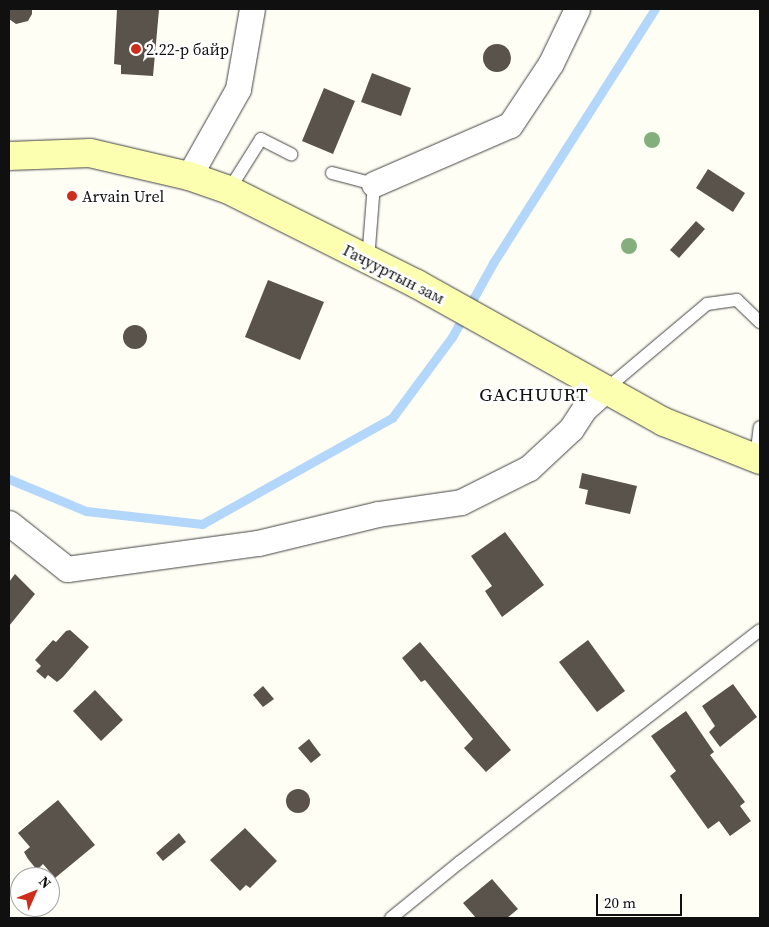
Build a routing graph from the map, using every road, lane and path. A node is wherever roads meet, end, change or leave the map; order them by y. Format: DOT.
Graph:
graph roads {
  1 [pos="252,9"];
  2 [pos="577,9"];
  3 [pos="291,154"];
  4 [pos="9,156"];
  5 [pos="332,172"];
  6 [pos="189,176"];
  7 [pos="374,184"];
  8 [pos="229,190"];
  9 [pos="368,261"];
  10 [pos="760,322"];
  11 [pos="606,389"];
  12 [pos="760,427"];
  13 [pos="758,459"];
  14 [pos="9,523"];
  15 [pos="760,630"];
  16 [pos="391,918"];
  1 -- 6 [label="street"];
  2 -- 7 [label="street"];
  3 -- 8 [label="lane"];
  4 -- 6 [label="main road, Гачууртын зам"];
  5 -- 7 [label="lane"];
  6 -- 8 [label="main road, Гачууртын зам"];
  7 -- 9 [label="lane"];
  8 -- 9 [label="main road, Гачууртын зам"];
  9 -- 11 [label="main road, Гачууртын зам"];
  10 -- 11 [label="lane"];
  11 -- 13 [label="main road, Гачууртын зам"];
  11 -- 14 [label="street"];
  12 -- 13 [label="lane"];
  15 -- 16 [label="lane"];
}
